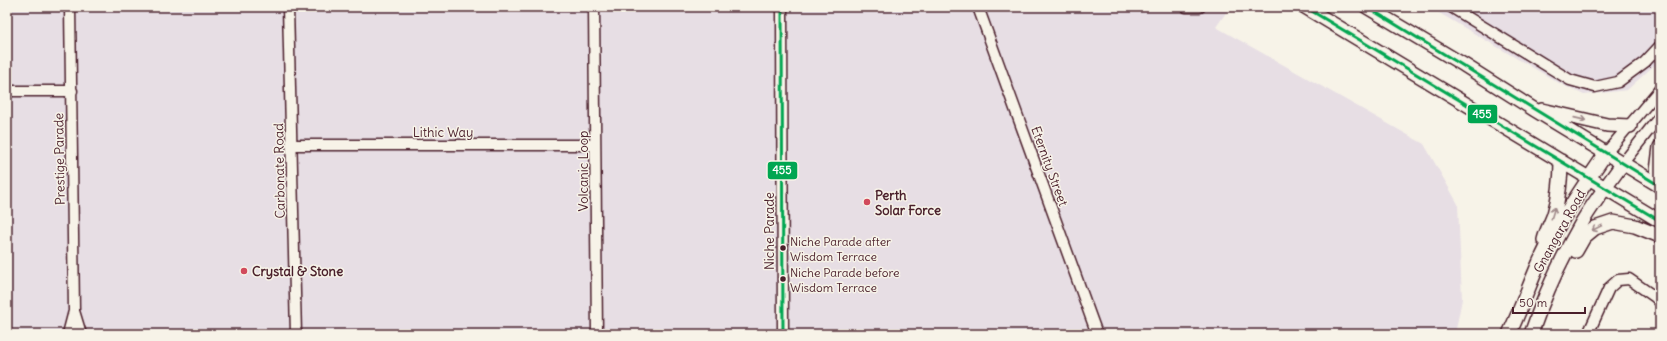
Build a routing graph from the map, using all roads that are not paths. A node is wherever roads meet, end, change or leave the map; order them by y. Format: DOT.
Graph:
graph roads {
  1 [pos="70,7"];
  2 [pos="288,7"];
  3 [pos="594,7"];
  4 [pos="782,7"];
  5 [pos="978,7"];
  6 [pos="1186,7"];
  7 [pos="1200,7"];
  8 [pos="1306,7"];
  9 [pos="1367,7"];
  10 [pos="1451,7"];
  11 [pos="1660,46"];
  12 [pos="1660,89"];
  13 [pos="7,91"];
  14 [pos="72,91"];
  15 [pos="1529,106"];
  16 [pos="1660,116"];
  17 [pos="1630,126"];
  18 [pos="291,145"];
  19 [pos="595,145"];
  20 [pos="1660,147"];
  21 [pos="1606,153"];
  22 [pos="1561,161"];
  23 [pos="1623,163"];
  24 [pos="1589,178"];
  25 [pos="1659,186"];
  26 [pos="1606,188"];
  27 [pos="1660,221"];
  28 [pos="1660,236"];
  29 [pos="1539,264"];
  30 [pos="1660,302"];
  31 [pos="74,311"];
  32 [pos="1537,316"];
  33 [pos="68,334"];
  34 [pos="81,334"];
  35 [pos="296,334"];
  36 [pos="597,334"];
  37 [pos="782,334"];
  38 [pos="1097,334"];
  39 [pos="1510,334"];
  40 [pos="1531,334"];
  41 [pos="1588,334"];
  1 -- 14 [label="street, Prestige Parade"];
  2 -- 18 [label="street, Carbonate Road"];
  3 -- 19 [label="street, Volcanic Loop"];
  4 -- 37 [label="street, Niche Parade"];
  5 -- 38 [label="street, Eternity Street"];
  6 -- 7 [label="street"];
  8 -- 22 [label="main road"];
  9 -- 15 [label="main road"];
  10 -- 11 [label="street"];
  12 -- 17 [label="street"];
  13 -- 14 [label="street"];
  14 -- 31 [label="street, Prestige Parade"];
  15 -- 17 [label="main road, one-way"];
  15 -- 21 [label="main road"];
  16 -- 23 [label="street"];
  17 -- 21 [label="street"];
  18 -- 19 [label="street, Lithic Way"];
  18 -- 35 [label="street, Carbonate Road"];
  19 -- 36 [label="street, Volcanic Loop"];
  20 -- 25 [label="main road"];
  21 -- 23 [label="main road"];
  21 -- 24 [label="main road, Gnangara Road"];
  22 -- 24 [label="main road"];
  29 -- 22 [label="main road, one-way"];
  23 -- 25 [label="main road"];
  23 -- 26 [label="main road, Gnangara Road"];
  24 -- 26 [label="main road"];
  24 -- 29 [label="main road, Gnangara Road"];
  26 -- 27 [label="main road, Gnangara Road"];
  26 -- 32 [label="main road, Gnangara Road"];
  28 -- 32 [label="main road, one-way"];
  29 -- 39 [label="main road, Gnangara Road"];
  30 -- 41 [label="street"];
  31 -- 33 [label="street, Prestige Parade"];
  31 -- 34 [label="street, Prestige Parade"];
  32 -- 40 [label="main road, Gnangara Road"];
}
